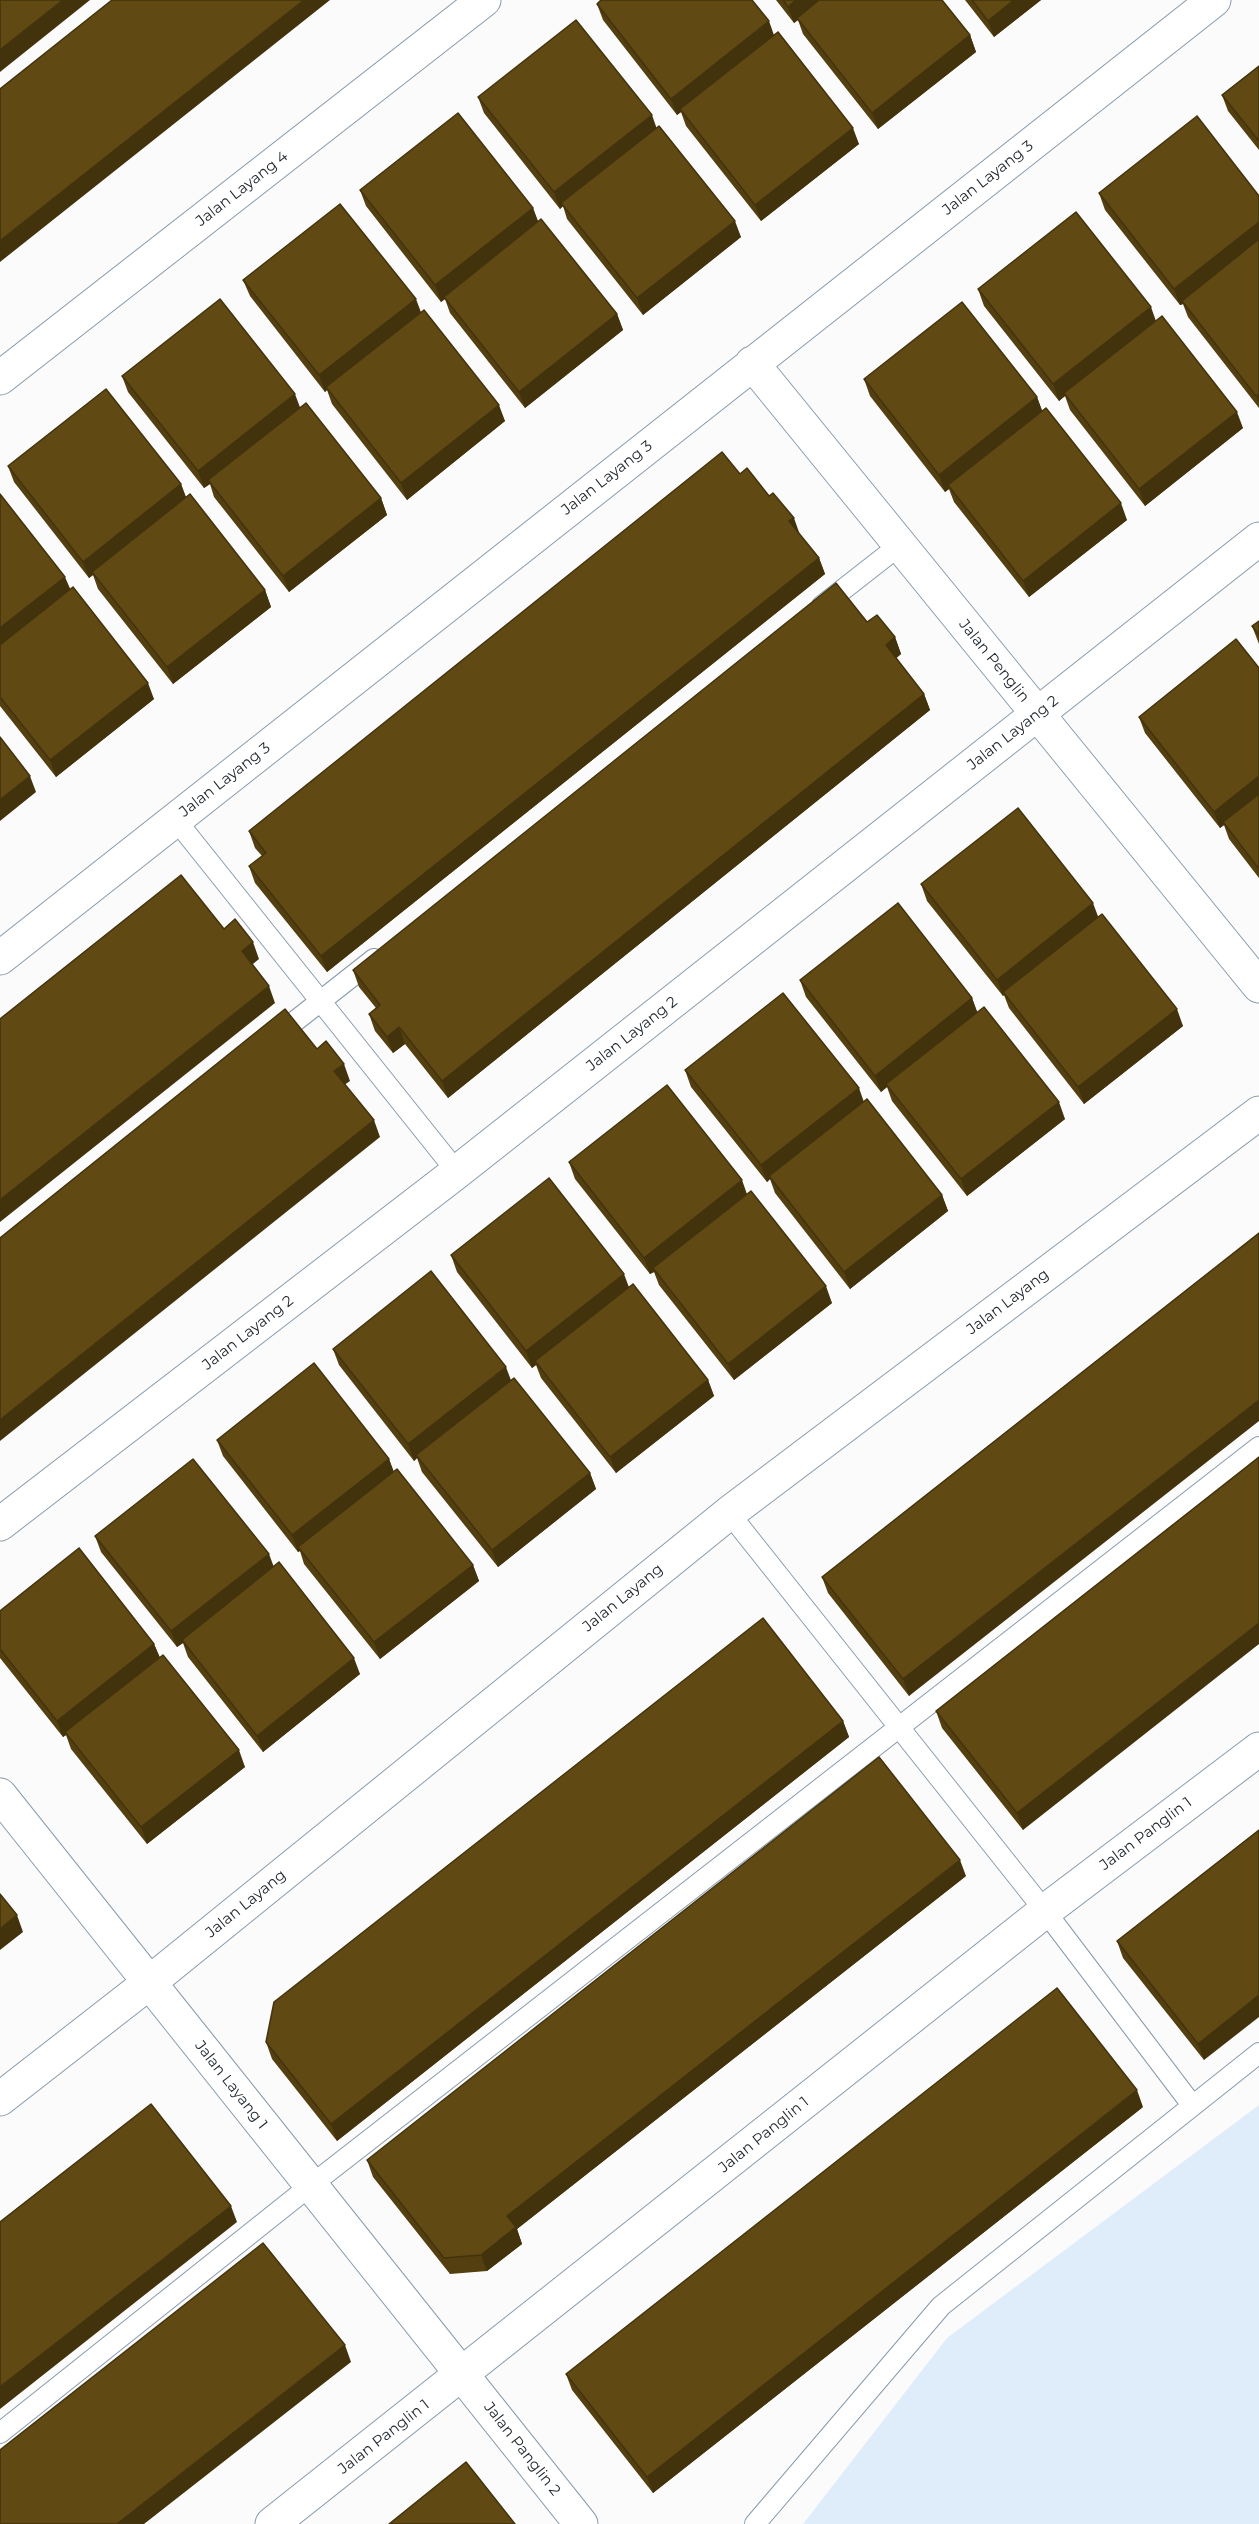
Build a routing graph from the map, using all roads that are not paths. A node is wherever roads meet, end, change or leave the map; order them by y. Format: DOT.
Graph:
graph roads {
  1 [pos="1214,0"];
  2 [pos="466,6"];
  3 [pos="752,363"];
  4 [pos="0,378"];
  5 [pos="1259,539"];
  6 [pos="900,545"];
  7 [pos="806,619"];
  8 [pos="1038,714"];
  9 [pos="175,819"];
  10 [pos="386,950"];
  11 [pos="0,958"];
  12 [pos="1259,987"];
  13 [pos="321,1002"];
  14 [pos="264,1045"];
  15 [pos="1259,1113"];
  16 [pos="457,1172"];
  17 [pos="1259,1448"];
  18 [pos="729,1513"];
  19 [pos="0,1524"];
  20 [pos="900,1729"];
  21 [pos="1259,1749"];
  22 [pos="0,1795"];
  23 [pos="1045,1911"];
  24 [pos="150,1982"];
  25 [pos="1259,2053"];
  26 [pos="0,2099"];
  27 [pos="1192,2105"];
  28 [pos="310,2186"];
  29 [pos="463,2374"];
  30 [pos="0,2433"];
  31 [pos="282,2521"];
  32 [pos="581,2524"];
  33 [pos="755,2524"];
  1 -- 3 [label="street, Jalan Layang 3"];
  2 -- 4 [label="street, Jalan Layang 4"];
  3 -- 6 [label="street, Jalan Penglin"];
  3 -- 9 [label="street, Jalan Layang 3"];
  5 -- 8 [label="street, Jalan Layang 2"];
  6 -- 7 [label="lane"];
  6 -- 8 [label="street, Jalan Penglin"];
  8 -- 12 [label="street, Jalan Penglin"];
  8 -- 16 [label="street, Jalan Layang 2"];
  9 -- 11 [label="street, Jalan Layang 3"];
  9 -- 13 [label="lane"];
  10 -- 13 [label="lane"];
  13 -- 14 [label="lane"];
  13 -- 16 [label="lane"];
  15 -- 18 [label="street, Jalan Layang"];
  16 -- 19 [label="street, Jalan Layang 2"];
  17 -- 20 [label="lane"];
  18 -- 20 [label="lane"];
  18 -- 24 [label="street, Jalan Layang"];
  20 -- 23 [label="lane"];
  20 -- 28 [label="lane"];
  21 -- 23 [label="street, Jalan Panglin 1"];
  22 -- 24 [label="street, Jalan Layang 1"];
  23 -- 27 [label="lane"];
  23 -- 29 [label="street, Jalan Panglin 1"];
  24 -- 26 [label="street, Jalan Layang"];
  24 -- 28 [label="street, Jalan Layang 1"];
  25 -- 27 [label="lane"];
  27 -- 33 [label="lane"];
  28 -- 29 [label="street, Jalan Layang 1"];
  28 -- 30 [label="lane"];
  29 -- 31 [label="street, Jalan Panglin 1"];
  29 -- 32 [label="street, Jalan Panglin 2"];
}
